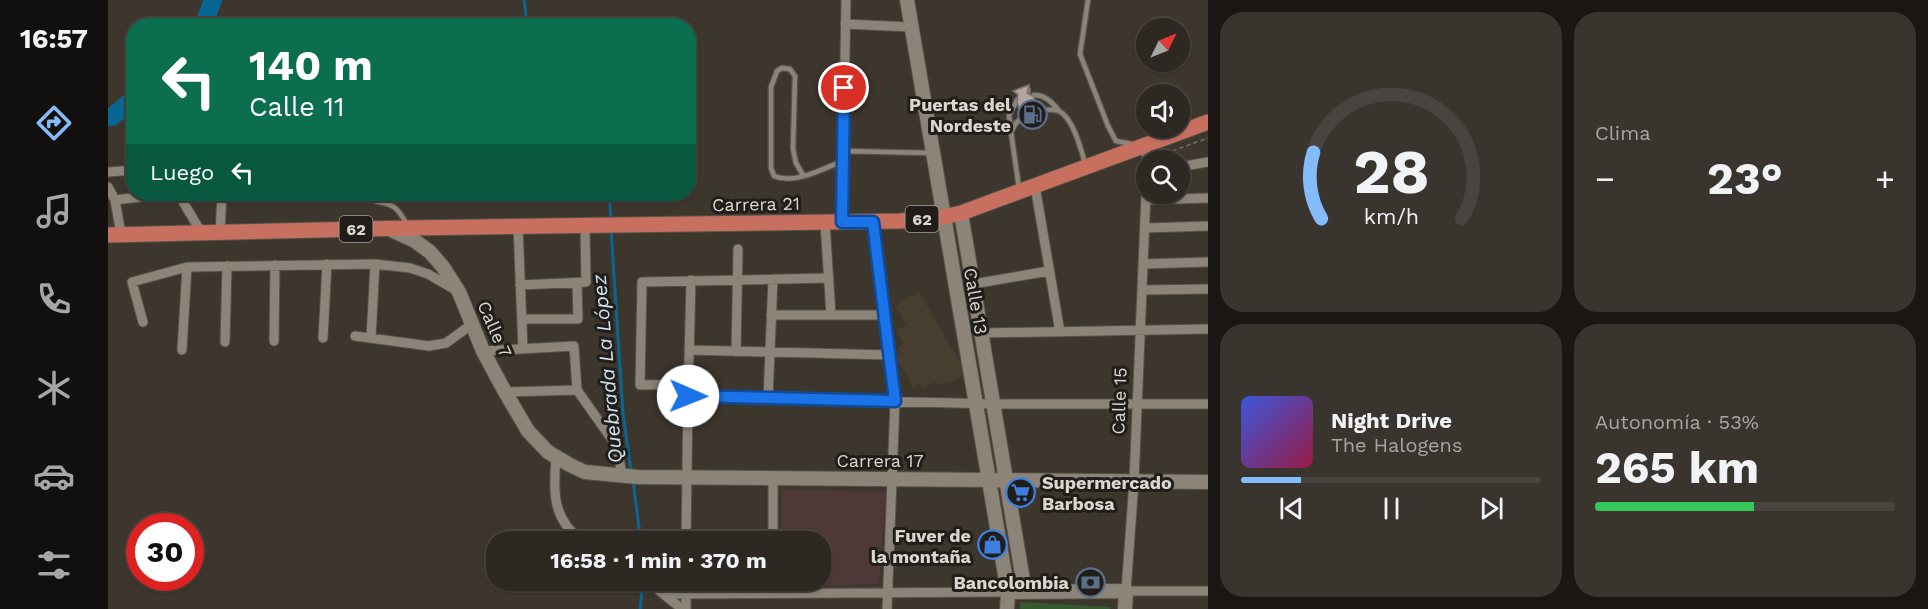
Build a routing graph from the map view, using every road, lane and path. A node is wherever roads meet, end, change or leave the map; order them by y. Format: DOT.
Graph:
graph roads {
  1 [pos="846,0"];
  2 [pos="907,0"];
  3 [pos="1088,0"];
  4 [pos="845,24"];
  5 [pos="910,27"];
  6 [pos="1034,95"];
  7 [pos="1017,99"];
  8 [pos="1040,111"];
  9 [pos="1059,111"];
  10 [pos="1023,117"];
  11 [pos="1208,122"];
  12 [pos="1011,132"];
  13 [pos="1208,138"];
  14 [pos="1157,150"];
  15 [pos="1167,150"];
  16 [pos="1136,151"];
  17 [pos="932,153"];
  18 [pos="843,156"];
  19 [pos="1136,158"];
  20 [pos="1208,162"];
  21 [pos="1190,165"];
  22 [pos="1086,166"];
  23 [pos="126,171"];
  24 [pos="108,172"];
  25 [pos="803,176"];
  26 [pos="1035,186"];
  27 [pos="108,187"];
  28 [pos="1020,190"];
  29 [pos="1190,198"];
  30 [pos="1208,198"];
  31 [pos="126,199"];
  32 [pos="115,200"];
  33 [pos="183,201"];
  34 [pos="222,201"];
  35 [pos="378,201"];
  36 [pos="1146,204"];
  37 [pos="961,213"];
  38 [pos="943,217"];
  39 [pos="842,222"];
  40 [pos="873,222"];
  41 [pos="825,223"];
  42 [pos="585,226"];
  43 [pos="1208,226"];
  44 [pos="518,227"];
  45 [pos="408,228"];
  46 [pos="1145,228"];
  47 [pos="388,229"];
  48 [pos="201,232"];
  49 [pos="220,232"];
  50 [pos="115,234"];
  51 [pos="738,249"];
  52 [pos="1208,262"];
  53 [pos="327,264"];
  54 [pos="375,264"];
  55 [pos="1143,264"];
  56 [pos="275,265"];
  57 [pos="227,266"];
  58 [pos="186,267"];
  59 [pos="1049,271"];
  60 [pos="829,278"];
  61 [pos="738,279"];
  62 [pos="773,279"];
  63 [pos="691,280"];
  64 [pos="582,282"];
  65 [pos="973,284"];
  66 [pos="520,285"];
  67 [pos="1208,289"];
  68 [pos="1142,290"];
  69 [pos="459,292"];
  70 [pos="771,315"];
  71 [pos="831,315"];
  72 [pos="884,315"];
  73 [pos="522,320"];
  74 [pos="142,322"];
  75 [pos="471,326"];
  76 [pos="1208,329"];
  77 [pos="1140,330"];
  78 [pos="1060,332"];
  79 [pos="982,333"];
  80 [pos="355,336"];
  81 [pos="323,338"];
  82 [pos="371,338"];
  83 [pos="274,341"];
  84 [pos="225,342"];
  85 [pos="523,349"];
  86 [pos="182,350"];
  87 [pos="689,350"];
  88 [pos="483,351"];
  89 [pos="736,351"];
  90 [pos="770,352"];
  91 [pos="889,355"];
  92 [pos="688,384"];
  93 [pos="578,390"];
  94 [pos="505,392"];
  95 [pos="688,396"];
  96 [pos="768,398"];
  97 [pos="895,401"];
  98 [pos="976,404"];
  99 [pos="993,404"];
  100 [pos="1137,404"];
  101 [pos="1208,404"];
  102 [pos="556,458"];
  103 [pos="629,477"];
  104 [pos="687,477"];
  105 [pos="773,478"];
  106 [pos="893,478"];
  107 [pos="988,479"];
  108 [pos="1006,479"];
  109 [pos="1134,481"];
  110 [pos="1208,482"];
  111 [pos="573,531"];
  112 [pos="686,531"];
  113 [pos="773,531"];
  114 [pos="661,591"];
  115 [pos="1126,591"];
  116 [pos="1208,591"];
  117 [pos="1008,592"];
  118 [pos="1025,592"];
  119 [pos="773,593"];
  120 [pos="888,593"];
  121 [pos="664,594"];
  122 [pos="686,594"];
  123 [pos="684,609"];
  124 [pos="887,609"];
  125 [pos="1007,609"];
  126 [pos="1125,609"];
  1 -- 4 [label="street"];
  2 -- 5 [label="street, Calle 13"];
  3 -- 16 [label="lane"];
  4 -- 5 [label="street"];
  4 -- 18 [label="street"];
  5 -- 17 [label="street, Calle 13"];
  6 -- 9 [label="lane"];
  7 -- 12 [label="lane"];
  8 -- 9 [label="lane"];
  9 -- 22 [label="lane"];
  10 -- 12 [label="lane"];
  11 -- 14 [label="main road, Carrera 21 / 62"];
  12 -- 28 [label="lane"];
  13 -- 15 [label="path"];
  17 -- 18 [label="lane"];
  17 -- 38 [label="street, Calle 13"];
  18 -- 25 [label="lane"];
  18 -- 39 [label="street"];
  19 -- 22 [label="main road, Carrera 21 / 62"];
  20 -- 21 [label="street"];
  22 -- 26 [label="main road, Carrera 21 / 62"];
  23 -- 24 [label="street"];
  25 -- 25 [label="lane"];
  26 -- 28 [label="main road, Carrera 21 / 62"];
  26 -- 59 [label="street"];
  27 -- 32 [label="street"];
  28 -- 37 [label="main road, Carrera 21 / 62"];
  29 -- 30 [label="street"];
  31 -- 32 [label="street"];
  32 -- 50 [label="street"];
  33 -- 48 [label="street"];
  34 -- 49 [label="street"];
  35 -- 45 [label="lane"];
  36 -- 46 [label="street, Calle 15"];
  37 -- 38 [label="main road, Carrera 21 / 62"];
  37 -- 65 [label="street, Calle 13"];
  38 -- 40 [label="main road, Carrera 21 / 62"];
  38 -- 98 [label="street, Calle 13"];
  39 -- 40 [label="main road, Carrera 21 / 62"];
  39 -- 41 [label="main road, Carrera 21 / 62"];
  40 -- 72 [label="street"];
  41 -- 42 [label="main road, Carrera 21 / 62"];
  41 -- 60 [label="street"];
  42 -- 44 [label="main road, Carrera 21 / 62"];
  42 -- 64 [label="street"];
  43 -- 46 [label="street"];
  44 -- 45 [label="main road, Carrera 21 / 62"];
  44 -- 66 [label="street"];
  45 -- 47 [label="main road, Carrera 21 / 62"];
  46 -- 55 [label="street, Calle 15"];
  47 -- 49 [label="main road, Carrera 21 / 62"];
  47 -- 69 [label="street, Calle 7"];
  48 -- 49 [label="main road, Carrera 21 / 62"];
  48 -- 50 [label="main road, Carrera 21 / 62"];
  51 -- 61 [label="street"];
  52 -- 55 [label="street"];
  53 -- 54 [label="street"];
  53 -- 56 [label="street"];
  53 -- 81 [label="street"];
  54 -- 69 [label="street"];
  54 -- 82 [label="street"];
  55 -- 68 [label="street, Calle 15"];
  56 -- 57 [label="street"];
  56 -- 83 [label="street"];
  57 -- 58 [label="street"];
  57 -- 84 [label="street"];
  58 -- 74 [label="street"];
  58 -- 86 [label="street"];
  59 -- 65 [label="street"];
  59 -- 78 [label="street"];
  60 -- 62 [label="street"];
  60 -- 71 [label="street"];
  61 -- 62 [label="street"];
  61 -- 63 [label="street"];
  61 -- 89 [label="street"];
  62 -- 70 [label="street"];
  63 -- 87 [label="street"];
  63 -- 92 [label="street"];
  64 -- 66 [label="street"];
  64 -- 73 [label="street"];
  65 -- 79 [label="street, Calle 13"];
  66 -- 73 [label="street"];
  67 -- 68 [label="street"];
  68 -- 77 [label="street, Calle 15"];
  69 -- 75 [label="street, Calle 7"];
  70 -- 71 [label="street"];
  70 -- 90 [label="street"];
  71 -- 72 [label="street"];
  72 -- 91 [label="street"];
  73 -- 85 [label="street"];
  75 -- 82 [label="street"];
  75 -- 88 [label="street, Calle 7"];
  76 -- 77 [label="street"];
  77 -- 78 [label="street"];
  77 -- 100 [label="street, Calle 15"];
  78 -- 79 [label="street"];
  79 -- 99 [label="street, Calle 13"];
  80 -- 82 [label="street"];
  85 -- 88 [label="street"];
  85 -- 93 [label="street"];
  87 -- 89 [label="street"];
  87 -- 92 [label="street"];
  88 -- 94 [label="street, Calle 7"];
  89 -- 90 [label="street"];
  90 -- 91 [label="street"];
  90 -- 96 [label="street"];
  91 -- 97 [label="street"];
  92 -- 95 [label="street"];
  93 -- 94 [label="street"];
  93 -- 103 [label="street"];
  94 -- 102 [label="street, Calle 7"];
  95 -- 96 [label="street"];
  95 -- 104 [label="street"];
  96 -- 97 [label="street"];
  97 -- 98 [label="street"];
  97 -- 106 [label="street"];
  98 -- 99 [label="street"];
  98 -- 107 [label="street, Calle 13"];
  99 -- 100 [label="street"];
  99 -- 108 [label="street, Calle 13"];
  100 -- 101 [label="street"];
  100 -- 109 [label="street, Calle 15"];
  102 -- 103 [label="street, Carrera 17"];
  102 -- 111 [label="street"];
  103 -- 104 [label="street, Carrera 17"];
  104 -- 105 [label="street, Carrera 17"];
  104 -- 112 [label="street"];
  105 -- 106 [label="street, Carrera 17"];
  105 -- 113 [label="street"];
  106 -- 107 [label="street, Carrera 17"];
  106 -- 120 [label="street"];
  107 -- 108 [label="street, Carrera 17"];
  107 -- 117 [label="street, Calle 13"];
  108 -- 109 [label="street, Carrera 17"];
  108 -- 118 [label="street, Calle 13"];
  109 -- 110 [label="street, Carrera 17"];
  109 -- 115 [label="street, Calle 15"];
  114 -- 121 [label="street"];
  115 -- 116 [label="street"];
  115 -- 118 [label="street"];
  115 -- 126 [label="street, Calle 15"];
  117 -- 118 [label="street"];
  117 -- 120 [label="street"];
  117 -- 125 [label="street, Calle 13"];
  119 -- 120 [label="street"];
  119 -- 122 [label="street"];
  120 -- 124 [label="street"];
  121 -- 122 [label="street"];
  121 -- 123 [label="street"];
  122 -- 123 [label="street"];
}
